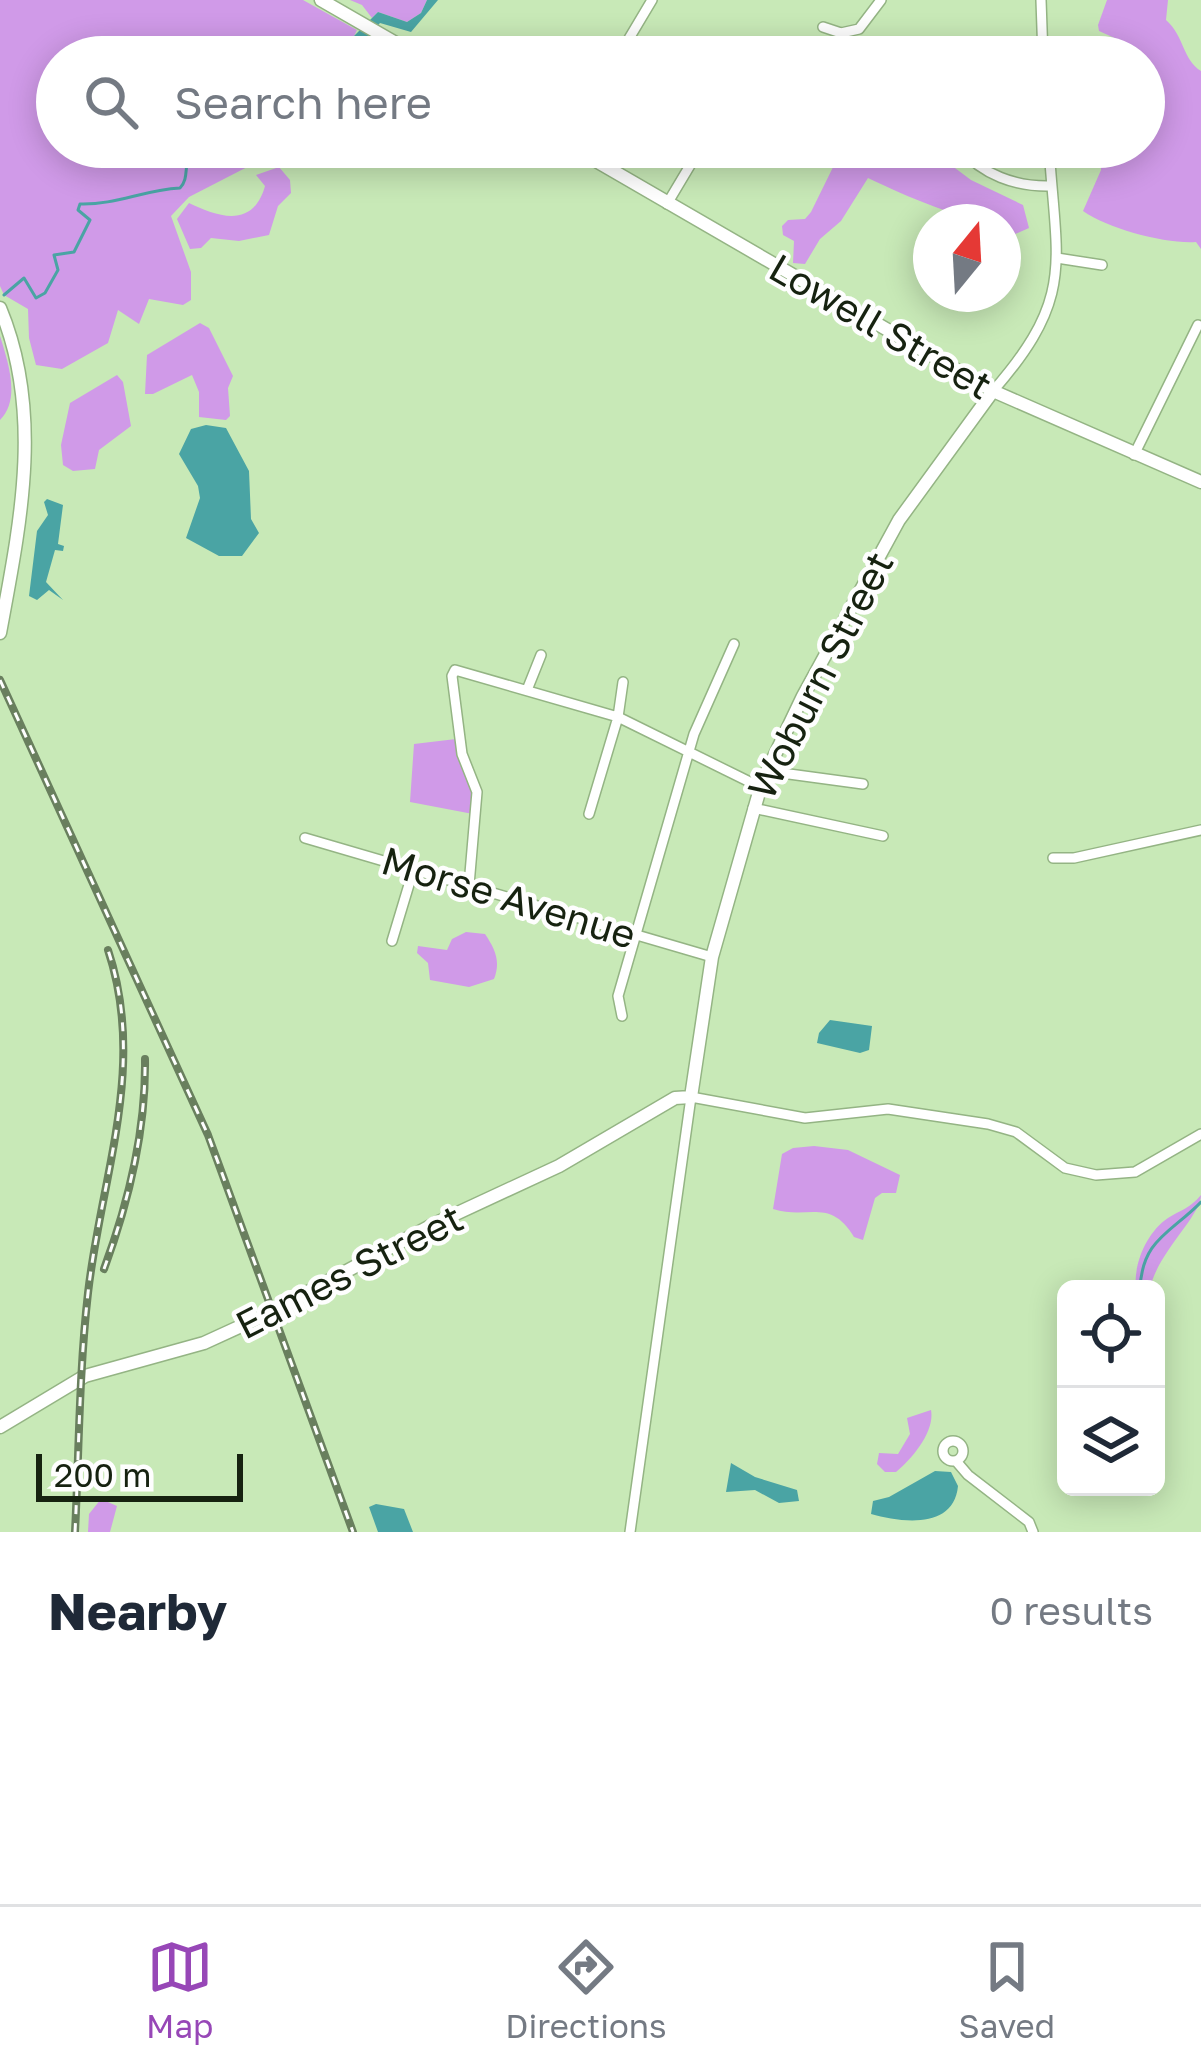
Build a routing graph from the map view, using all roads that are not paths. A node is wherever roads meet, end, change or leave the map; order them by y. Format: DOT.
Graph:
graph roads {
  1 [pos="321,0"];
  2 [pos="652,0"];
  3 [pos="880,0"];
  4 [pos="1042,0"];
  5 [pos="823,27"];
  6 [pos="385,36"];
  7 [pos="630,36"];
  8 [pos="1043,36"];
  9 [pos="607,168"];
  10 [pos="688,168"];
  11 [pos="986,168"];
  12 [pos="1050,168"];
  13 [pos="1051,186"];
  14 [pos="667,204"];
  15 [pos="1057,258"];
  16 [pos="1102,266"];
  17 [pos="0,308"];
  18 [pos="1198,325"];
  19 [pos="993,391"];
  20 [pos="1134,454"];
  21 [pos="1201,482"];
  22 [pos="0,633"];
  23 [pos="734,644"];
  24 [pos="542,655"];
  25 [pos="623,682"];
  26 [pos="527,690"];
  27 [pos="618,717"];
  28 [pos="689,751"];
  29 [pos="767,771"];
  30 [pos="863,784"];
  31 [pos="760,787"];
  32 [pos="753,808"];
  33 [pos="589,814"];
  34 [pos="1201,830"];
  35 [pos="883,836"];
  36 [pos="305,838"];
  37 [pos="1053,858"];
  38 [pos="414,868"];
  39 [pos="469,885"];
  40 [pos="636,934"];
  41 [pos="392,940"];
  42 [pos="712,957"];
  43 [pos="622,1016"];
  44 [pos="691,1097"];
  45 [pos="1201,1134"];
  46 [pos="0,1427"];
  47 [pos="956,1461"];
  48 [pos="630,1532"];
  49 [pos="1033,1532"];
  1 -- 6 [label="main road"];
  2 -- 7 [label="street"];
  3 -- 5 [label="street"];
  4 -- 8 [label="street"];
  9 -- 14 [label="main road, Lowell Street"];
  10 -- 14 [label="street"];
  11 -- 13 [label="street"];
  12 -- 13 [label="street, Woburn Street"];
  13 -- 15 [label="street, Woburn Street"];
  14 -- 19 [label="main road, Lowell Street"];
  15 -- 16 [label="street"];
  15 -- 19 [label="street, Woburn Street"];
  17 -- 22 [label="main road"];
  18 -- 20 [label="street"];
  19 -- 20 [label="main road, Lowell Street"];
  19 -- 29 [label="main road, Woburn Street"];
  20 -- 21 [label="main road, Lowell Street"];
  23 -- 28 [label="street"];
  24 -- 26 [label="street"];
  25 -- 27 [label="street"];
  26 -- 27 [label="street"];
  26 -- 39 [label="street"];
  27 -- 28 [label="street"];
  27 -- 33 [label="street"];
  28 -- 31 [label="street"];
  28 -- 40 [label="street"];
  29 -- 30 [label="street"];
  29 -- 31 [label="main road, Woburn Street"];
  31 -- 32 [label="main road, Woburn Street"];
  32 -- 35 [label="street"];
  32 -- 42 [label="main road, Woburn Street"];
  34 -- 37 [label="street"];
  36 -- 38 [label="street, Morse Avenue"];
  38 -- 39 [label="street, Morse Avenue"];
  38 -- 41 [label="street"];
  39 -- 40 [label="street, Morse Avenue"];
  40 -- 42 [label="street, Morse Avenue"];
  40 -- 43 [label="street"];
  42 -- 44 [label="main road, Woburn Street"];
  44 -- 45 [label="street"];
  44 -- 46 [label="main road, Eames Street, bridge"];
  44 -- 48 [label="street, Woburn Street"];
  47 -- 49 [label="street"];
}
